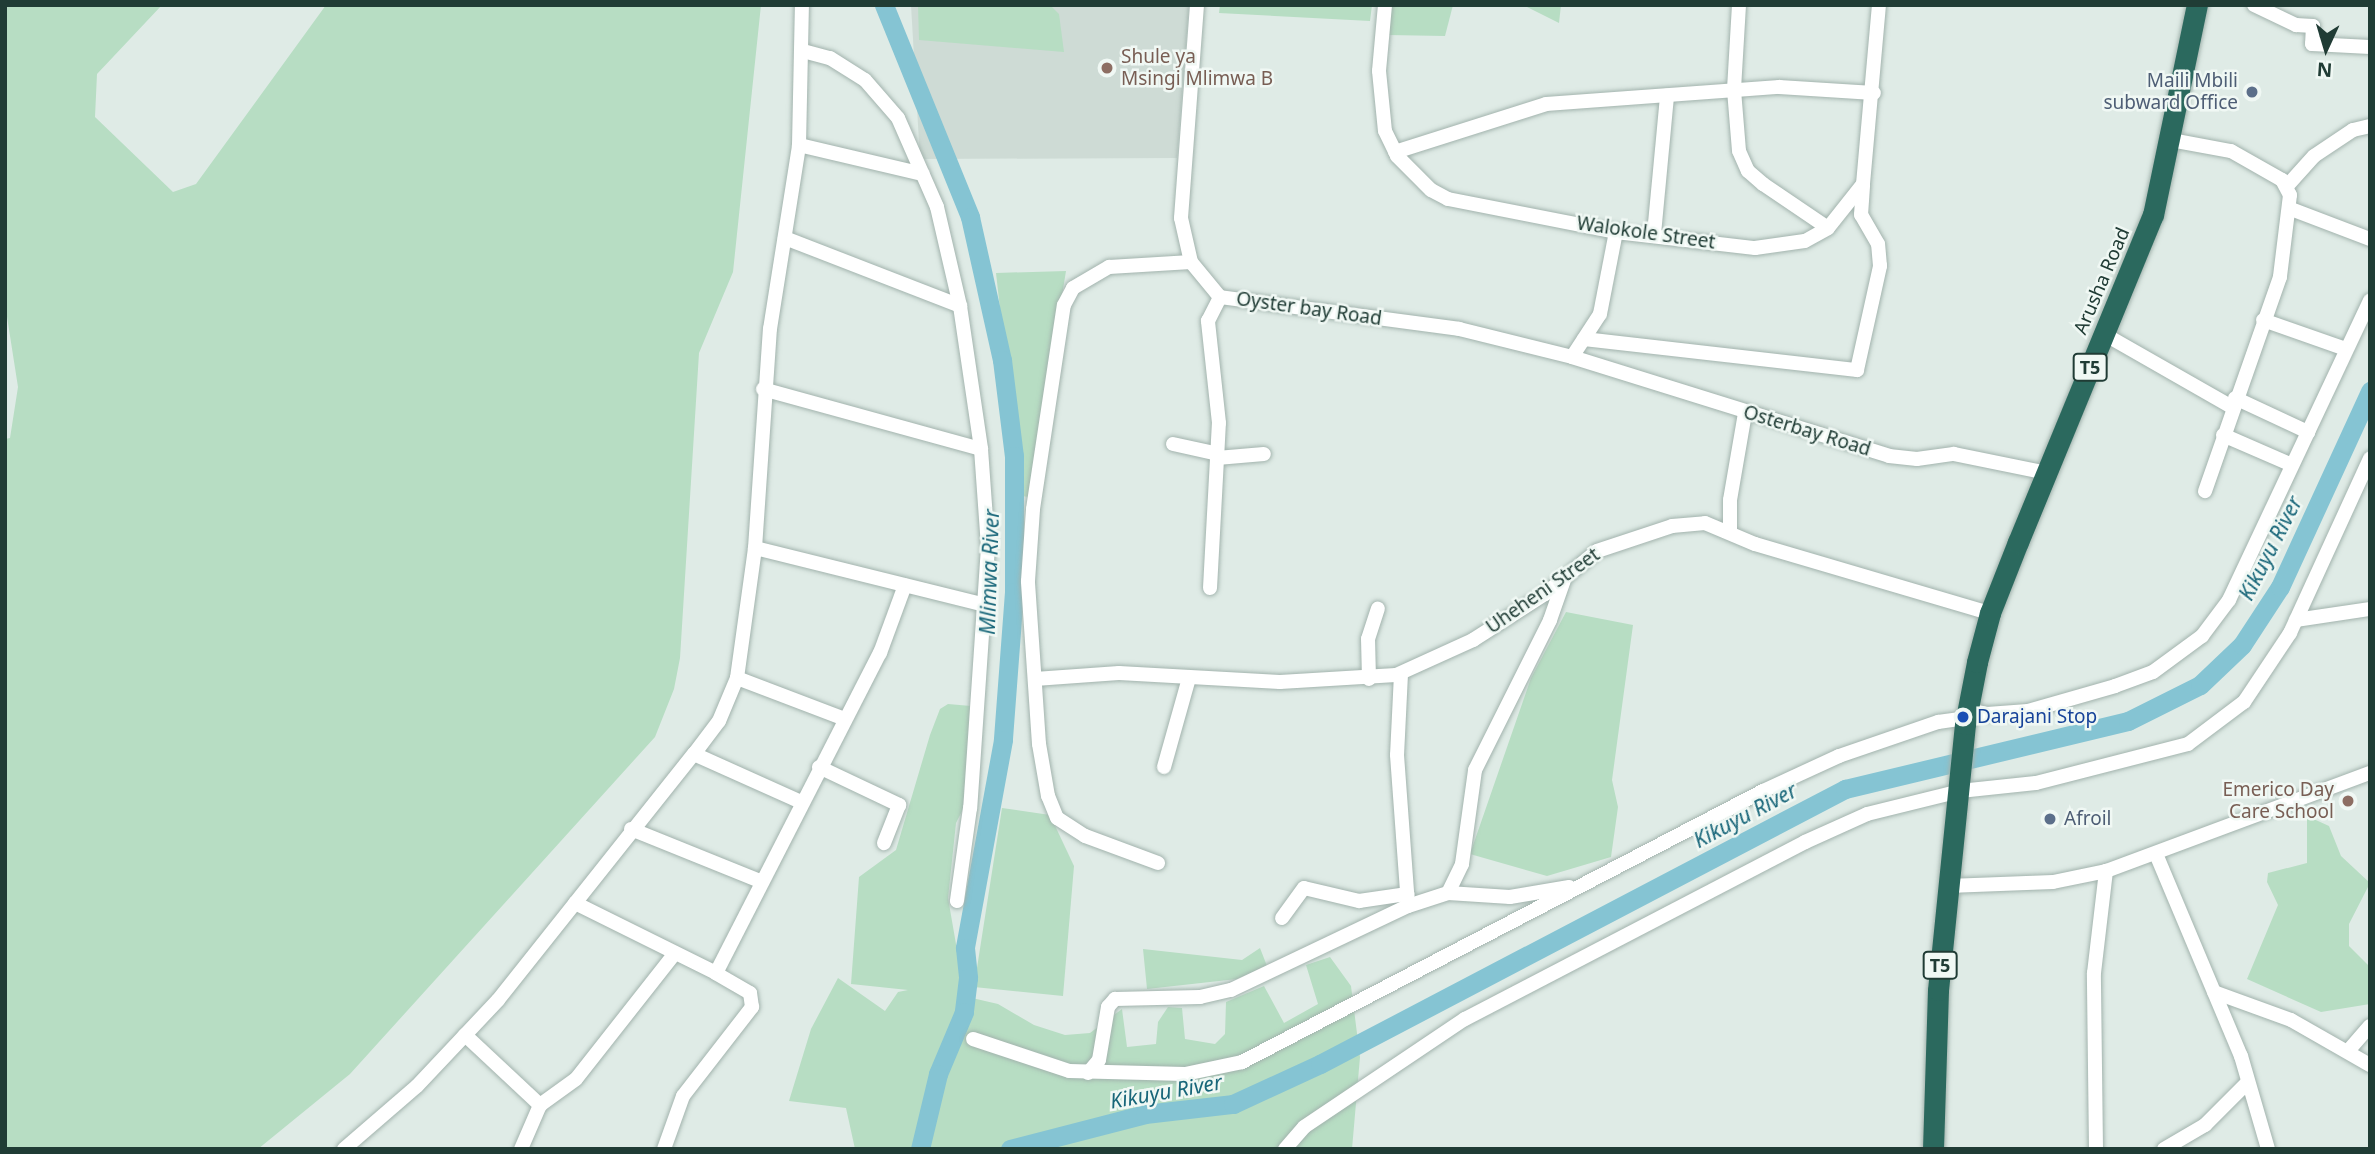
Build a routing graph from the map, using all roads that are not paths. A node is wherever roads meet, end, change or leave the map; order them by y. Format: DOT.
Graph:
graph roads {
  1 [pos="802,5"];
  2 [pos="1197,5"];
  3 [pos="1385,5"];
  4 [pos="1739,5"];
  5 [pos="1879,5"];
  6 [pos="2197,5"];
  7 [pos="2254,5"];
  8 [pos="2370,47"];
  9 [pos="803,51"];
  10 [pos="1734,90"];
  11 [pos="1874,93"];
  12 [pos="1667,96"];
  13 [pos="2370,126"];
  14 [pos="2171,140"];
  15 [pos="799,145"];
  16 [pos="1395,152"];
  17 [pos="923,174"];
  18 [pos="1863,184"];
  19 [pos="2287,186"];
  20 [pos="2291,209"];
  21 [pos="1828,228"];
  22 [pos="1616,232"];
  23 [pos="1654,234"];
  24 [pos="785,238"];
  25 [pos="2370,239"];
  26 [pos="1191,262"];
  27 [pos="1220,297"];
  28 [pos="2370,301"];
  29 [pos="960,306"];
  30 [pos="2263,320"];
  31 [pos="2104,334"];
  32 [pos="1584,339"];
  33 [pos="2346,349"];
  34 [pos="1572,357"];
  35 [pos="763,389"];
  36 [pos="2234,403"];
  37 [pos="1745,413"];
  38 [pos="2308,432"];
  39 [pos="2223,435"];
  40 [pos="1173,444"];
  41 [pos="981,449"];
  42 [pos="1265,454"];
  43 [pos="1217,456"];
  44 [pos="2370,458"];
  45 [pos="2292,466"];
  46 [pos="2047,473"];
  47 [pos="2205,491"];
  48 [pos="1730,531"];
  49 [pos="755,548"];
  50 [pos="1564,580"];
  51 [pos="905,585"];
  52 [pos="1210,587"];
  53 [pos="985,605"];
  54 [pos="1378,609"];
  55 [pos="2370,609"];
  56 [pos="1990,613"];
  57 [pos="2296,620"];
  58 [pos="1401,674"];
  59 [pos="737,678"];
  60 [pos="1189,678"];
  61 [pos="1035,679"];
  62 [pos="1369,679"];
  63 [pos="1966,718"];
  64 [pos="845,719"];
  65 [pos="694,754"];
  66 [pos="1164,766"];
  67 [pos="819,767"];
  68 [pos="2370,773"];
  69 [pos="1960,787"];
  70 [pos="801,802"];
  71 [pos="631,829"];
  72 [pos="884,843"];
  73 [pos="2156,854"];
  74 [pos="1158,863"];
  75 [pos="2106,872"];
  76 [pos="760,881"];
  77 [pos="1583,884"];
  78 [pos="1948,886"];
  79 [pos="1448,893"];
  80 [pos="1408,900"];
  81 [pos="957,901"];
  82 [pos="576,902"];
  83 [pos="1282,918"];
  84 [pos="675,953"];
  85 [pos="716,973"];
  86 [pos="2214,992"];
  87 [pos="2370,1026"];
  88 [pos="465,1035"];
  89 [pos="973,1039"];
  90 [pos="2348,1051"];
  91 [pos="2370,1065"];
  92 [pos="1088,1073"];
  93 [pos="2247,1083"];
  94 [pos="540,1105"];
  95 [pos="344,1149"];
  96 [pos="521,1149"];
  97 [pos="664,1149"];
  98 [pos="1285,1149"];
  99 [pos="1933,1149"];
  100 [pos="2096,1149"];
  101 [pos="2164,1149"];
  102 [pos="2268,1149"];
  1 -- 9 [label="street"];
  2 -- 26 [label="street, Oyster bay Road"];
  3 -- 16 [label="street, Walokole Street"];
  4 -- 10 [label="street"];
  5 -- 11 [label="street"];
  6 -- 14 [label="highway, Arusha Road / T5"];
  7 -- 8 [label="street"];
  9 -- 15 [label="street"];
  9 -- 17 [label="street"];
  10 -- 11 [label="street"];
  10 -- 12 [label="street"];
  10 -- 21 [label="street"];
  11 -- 18 [label="street"];
  12 -- 16 [label="street"];
  12 -- 23 [label="street"];
  13 -- 19 [label="street"];
  14 -- 19 [label="street"];
  14 -- 31 [label="highway, Arusha Road / T5"];
  15 -- 17 [label="street"];
  15 -- 24 [label="street"];
  16 -- 22 [label="street, Walokole Street"];
  17 -- 29 [label="street"];
  18 -- 21 [label="street, Walokole Street"];
  18 -- 32 [label="street"];
  19 -- 20 [label="street"];
  20 -- 25 [label="street"];
  20 -- 30 [label="street"];
  21 -- 23 [label="street, Walokole Street"];
  22 -- 23 [label="street, Walokole Street"];
  22 -- 32 [label="street"];
  24 -- 29 [label="street"];
  24 -- 35 [label="street"];
  26 -- 27 [label="street, Oyster bay Road"];
  26 -- 61 [label="street"];
  27 -- 34 [label="street, Oyster bay Road"];
  27 -- 43 [label="street"];
  28 -- 33 [label="street"];
  29 -- 41 [label="street"];
  30 -- 33 [label="street"];
  30 -- 36 [label="street"];
  31 -- 36 [label="street"];
  31 -- 46 [label="highway, Arusha Road / T5"];
  32 -- 34 [label="street"];
  33 -- 38 [label="street"];
  34 -- 37 [label="street, Osterbay Road"];
  35 -- 41 [label="street"];
  35 -- 49 [label="street"];
  36 -- 38 [label="street"];
  36 -- 39 [label="street"];
  37 -- 46 [label="street, Osterbay Road"];
  37 -- 48 [label="street"];
  38 -- 45 [label="street"];
  39 -- 45 [label="street"];
  39 -- 47 [label="street"];
  40 -- 43 [label="street"];
  41 -- 53 [label="street"];
  42 -- 43 [label="street"];
  43 -- 52 [label="street"];
  44 -- 57 [label="street"];
  45 -- 63 [label="street"];
  46 -- 56 [label="highway, Arusha Road / T5"];
  48 -- 50 [label="street, Uheheni Street"];
  48 -- 56 [label="street, Uheheni Street"];
  49 -- 51 [label="street"];
  49 -- 59 [label="street"];
  50 -- 58 [label="street, Uheheni Street"];
  50 -- 79 [label="street"];
  51 -- 53 [label="street"];
  51 -- 64 [label="street"];
  53 -- 81 [label="street"];
  54 -- 62 [label="street"];
  55 -- 57 [label="street"];
  56 -- 63 [label="highway, Arusha Road / T5"];
  57 -- 69 [label="street"];
  58 -- 62 [label="street, Uheheni Street"];
  58 -- 80 [label="street"];
  59 -- 64 [label="street"];
  59 -- 65 [label="street"];
  60 -- 61 [label="street, Uheheni Street"];
  60 -- 62 [label="street, Uheheni Street"];
  60 -- 66 [label="street"];
  61 -- 74 [label="street"];
  63 -- 69 [label="highway, T5"];
  63 -- 77 [label="street"];
  64 -- 67 [label="street"];
  65 -- 70 [label="street"];
  65 -- 71 [label="street"];
  67 -- 70 [label="street"];
  67 -- 72 [label="street"];
  68 -- 73 [label="street"];
  69 -- 78 [label="highway, T5"];
  69 -- 98 [label="street"];
  70 -- 76 [label="street"];
  71 -- 76 [label="street"];
  71 -- 82 [label="street"];
  73 -- 75 [label="street"];
  73 -- 86 [label="street"];
  75 -- 78 [label="street"];
  75 -- 100 [label="street"];
  76 -- 85 [label="street"];
  77 -- 79 [label="street"];
  77 -- 92 [label="street"];
  78 -- 99 [label="highway, T5"];
  79 -- 80 [label="street"];
  80 -- 83 [label="street"];
  80 -- 92 [label="street"];
  82 -- 84 [label="street"];
  82 -- 88 [label="street"];
  84 -- 85 [label="street"];
  84 -- 94 [label="street"];
  85 -- 97 [label="street"];
  86 -- 90 [label="street"];
  86 -- 93 [label="street"];
  87 -- 90 [label="street"];
  88 -- 94 [label="street"];
  88 -- 95 [label="street"];
  89 -- 92 [label="street"];
  90 -- 91 [label="street"];
  93 -- 101 [label="street"];
  93 -- 102 [label="street"];
  94 -- 96 [label="street"];
}
